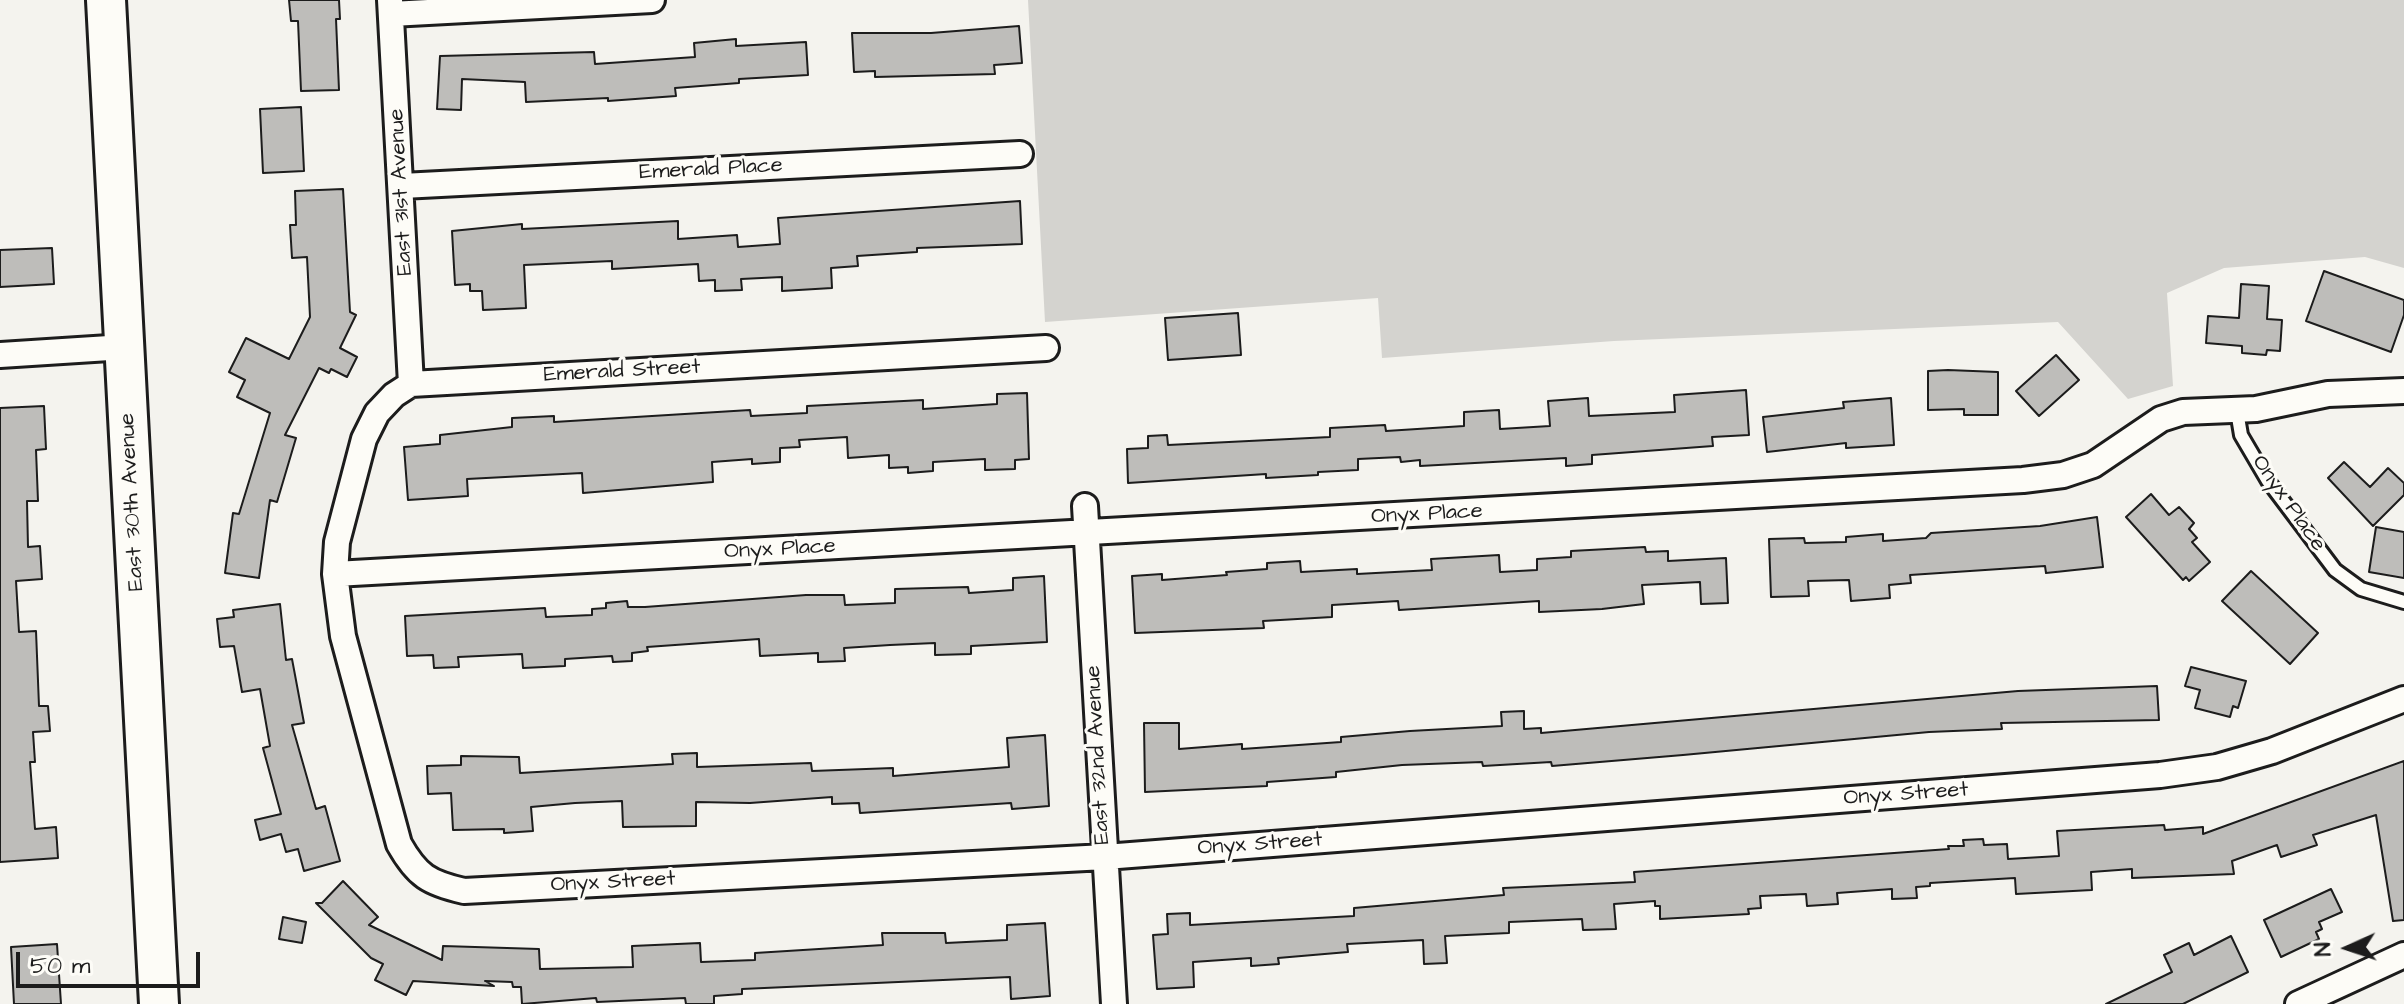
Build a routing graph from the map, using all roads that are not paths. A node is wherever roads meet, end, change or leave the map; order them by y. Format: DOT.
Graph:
graph roads {
  1 [pos="106,0"];
  2 [pos="652,0"];
  3 [pos="391,7"];
  4 [pos="1020,154"];
  5 [pos="402,186"];
  6 [pos="125,347"];
  7 [pos="1046,348"];
  8 [pos="0,355"];
  9 [pos="411,384"];
  10 [pos="2404,391"];
  11 [pos="2237,411"];
  12 [pos="1085,506"];
  13 [pos="1087,534"];
  14 [pos="335,574"];
  15 [pos="2404,602"];
  16 [pos="2404,699"];
  17 [pos="1105,857"];
  18 [pos="2404,955"];
  19 [pos="159,1004"];
  20 [pos="1114,1004"];
  21 [pos="2298,1004"];
  1 -- 6 [label="main road, East 30th Avenue"];
  2 -- 3 [label="street"];
  3 -- 5 [label="street, East 31st Avenue"];
  4 -- 5 [label="street, Emerald Place"];
  5 -- 9 [label="street, East 31st Avenue"];
  6 -- 8 [label="street"];
  6 -- 19 [label="main road, East 30th Avenue"];
  7 -- 9 [label="street, Emerald Street"];
  9 -- 14 [label="street"];
  10 -- 11 [label="street"];
  11 -- 13 [label="street, Onyx Place"];
  11 -- 15 [label="lane, Onyx Place"];
  12 -- 13 [label="street, East 32nd Avenue"];
  13 -- 14 [label="street, Onyx Place"];
  13 -- 17 [label="street, East 32nd Avenue"];
  14 -- 17 [label="street, Onyx Street"];
  16 -- 17 [label="street, Onyx Street"];
  17 -- 20 [label="street, East 32nd Avenue"];
  18 -- 21 [label="street"];
}
